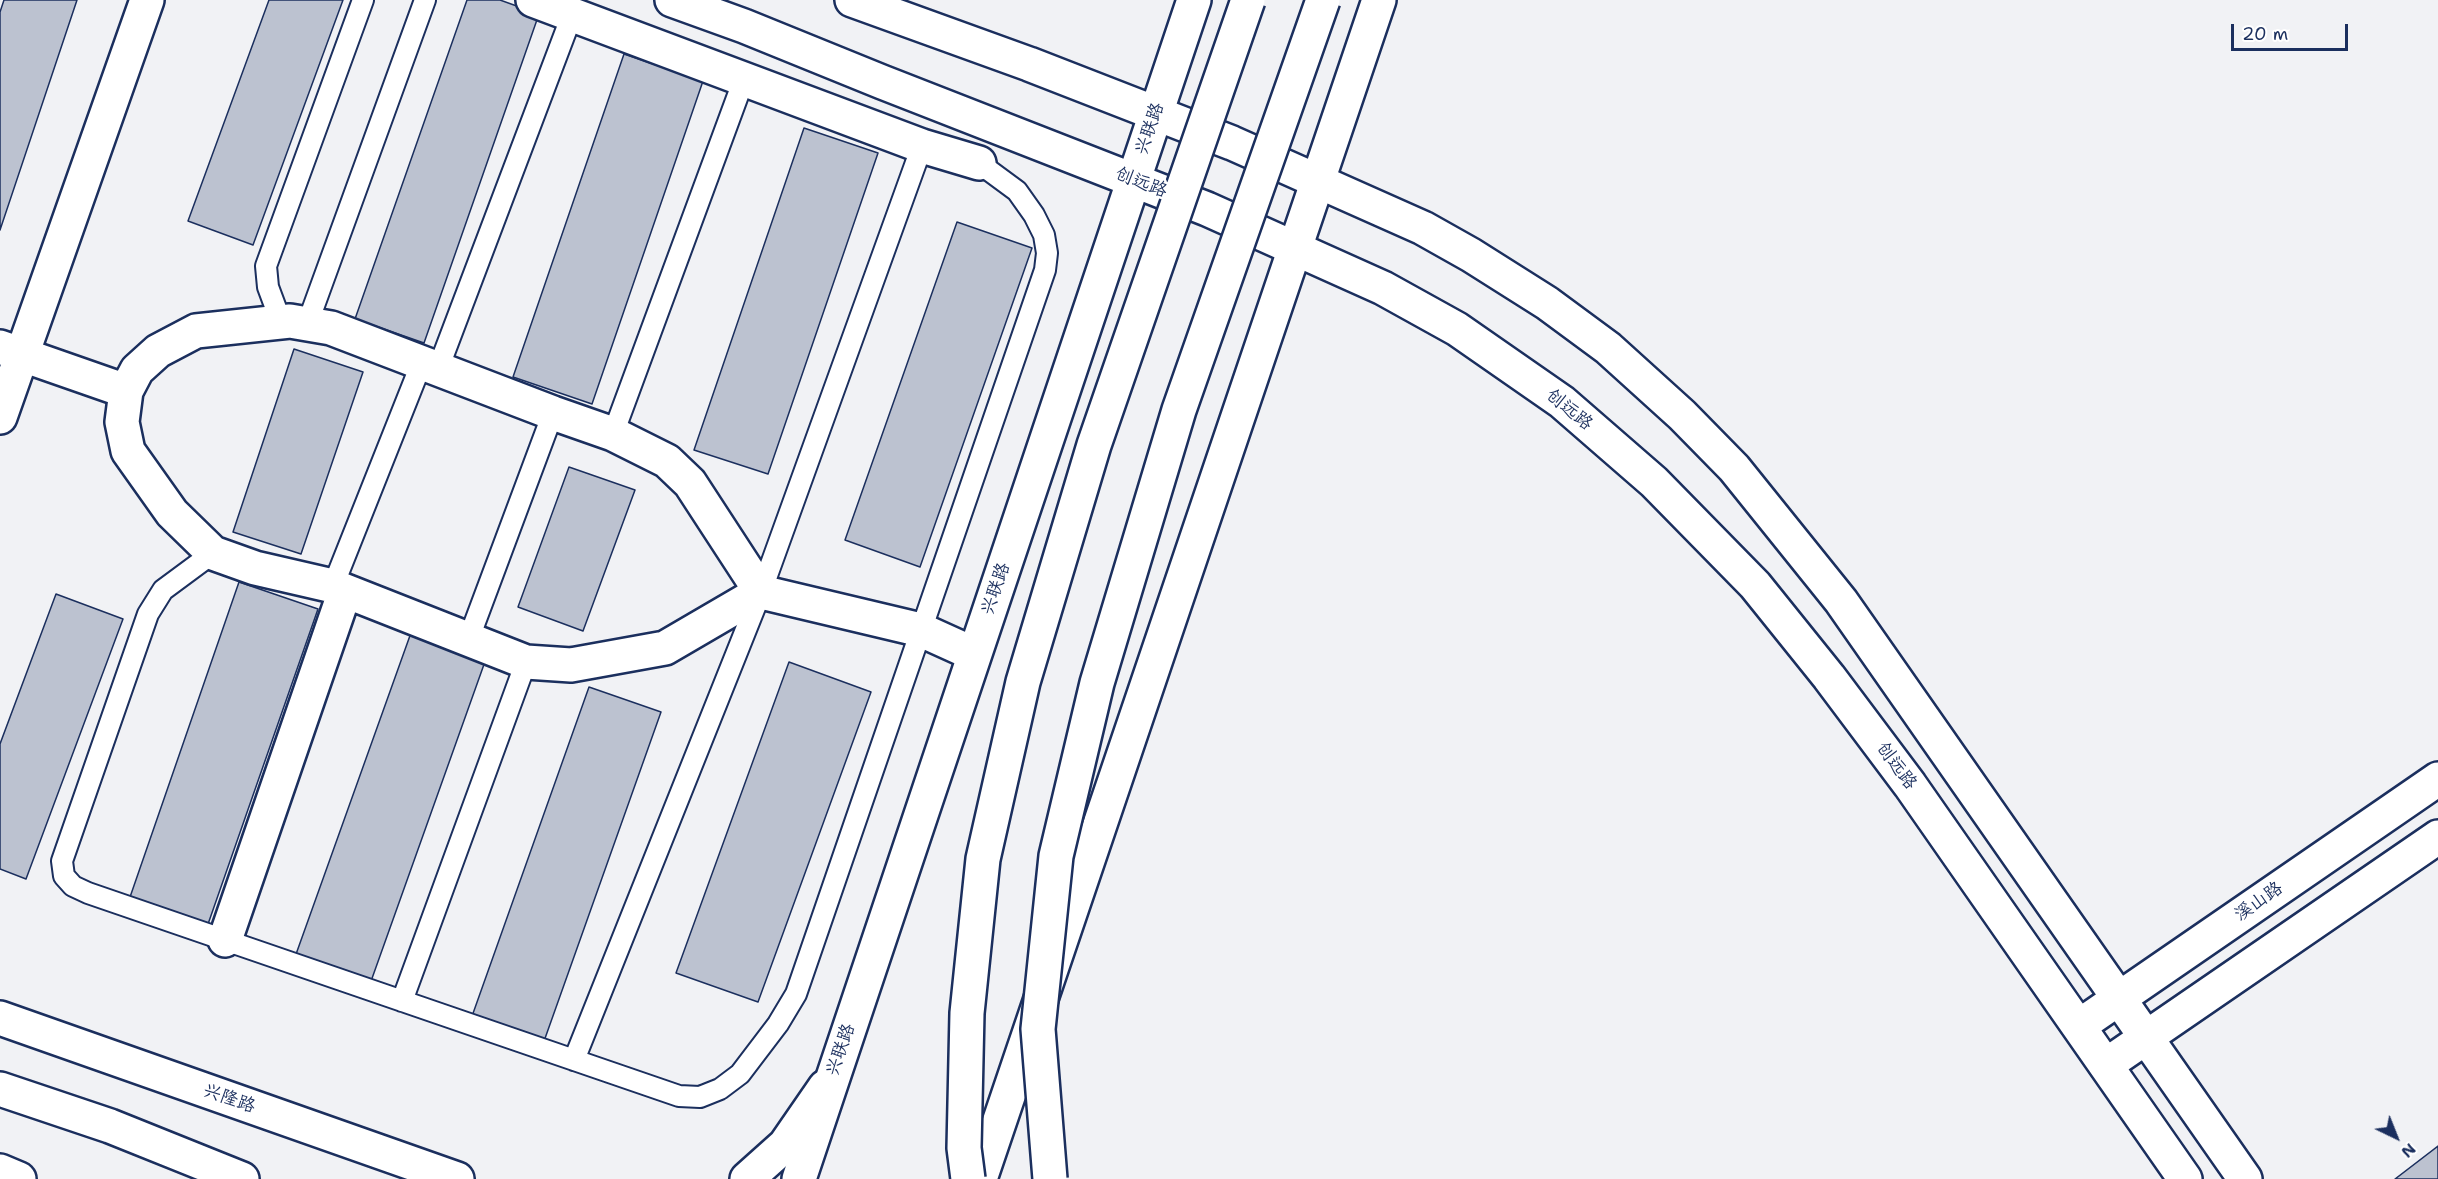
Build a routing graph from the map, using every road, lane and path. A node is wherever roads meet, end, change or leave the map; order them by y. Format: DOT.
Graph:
graph roads {
  1 [pos="147,0"];
  2 [pos="363,0"];
  3 [pos="425,0"];
  4 [pos="533,0"];
  5 [pos="672,0"];
  6 [pos="852,0"];
  7 [pos="1194,0"];
  8 [pos="1248,0"];
  9 [pos="1323,0"];
  10 [pos="1379,0"];
  11 [pos="572,15"];
  12 [pos="744,79"];
  13 [pos="1156,113"];
  14 [pos="922,146"];
  15 [pos="979,163"];
  16 [pos="1133,180"];
  17 [pos="1317,181"];
  18 [pos="1293,248"];
  19 [pos="294,322"];
  20 [pos="11,351"];
  21 [pos="430,366"];
  22 [pos="126,391"];
  23 [pos="553,413"];
  24 [pos="0,417"];
  25 [pos="613,434"];
  26 [pos="213,553"];
  27 [pos="339,588"];
  28 [pos="761,592"];
  29 [pos="921,630"];
  30 [pos="469,638"];
  31 [pos="974,654"];
  32 [pos="526,662"];
  33 [pos="2438,779"];
  34 [pos="2438,837"];
  35 [pos="225,940"];
  36 [pos="2119,999"];
  37 [pos="402,1001"];
  38 [pos="0,1018"];
  39 [pos="2079,1026"];
  40 [pos="2146,1038"];
  41 [pos="574,1060"];
  42 [pos="2106,1065"];
  43 [pos="832,1079"];
  44 [pos="0,1089"];
  45 [pos="0,1171"];
  46 [pos="19,1179"];
  47 [pos="242,1179"];
  48 [pos="457,1179"];
  49 [pos="747,1179"];
  50 [pos="799,1179"];
  51 [pos="968,1179"];
  52 [pos="980,1179"];
  53 [pos="1050,1179"];
  54 [pos="2185,1179"];
  55 [pos="2245,1179"];
  1 -- 20 [label="main road"];
  2 -- 19 [label="lane"];
  3 -- 19 [label="lane"];
  4 -- 11 [label="main road"];
  5 -- 16 [label="main road, 创远路"];
  6 -- 13 [label="main road"];
  7 -- 13 [label="main road, 兴联路"];
  8 -- 51 [label="main road, bridge"];
  9 -- 53 [label="main road, bridge"];
  10 -- 17 [label="main road"];
  11 -- 12 [label="main road"];
  11 -- 21 [label="lane"];
  12 -- 14 [label="main road"];
  12 -- 25 [label="lane"];
  13 -- 16 [label="main road, 兴联路"];
  13 -- 17 [label="main road"];
  14 -- 15 [label="main road"];
  14 -- 28 [label="lane"];
  15 -- 29 [label="lane"];
  16 -- 18 [label="main road, 创远路"];
  16 -- 31 [label="main road, 兴联路"];
  17 -- 18 [label="main road"];
  17 -- 36 [label="main road"];
  18 -- 39 [label="main road, 创远路"];
  18 -- 52 [label="main road"];
  19 -- 21 [label="main road"];
  19 -- 22 [label="main road"];
  20 -- 22 [label="main road"];
  20 -- 24 [label="main road"];
  21 -- 23 [label="main road"];
  21 -- 27 [label="lane"];
  22 -- 26 [label="main road"];
  23 -- 25 [label="main road"];
  23 -- 30 [label="lane"];
  25 -- 28 [label="main road"];
  26 -- 27 [label="main road"];
  26 -- 35 [label="lane"];
  27 -- 30 [label="main road"];
  27 -- 35 [label="main road"];
  28 -- 29 [label="main road"];
  28 -- 32 [label="main road"];
  28 -- 41 [label="lane"];
  29 -- 31 [label="main road"];
  29 -- 41 [label="lane"];
  30 -- 32 [label="main road"];
  31 -- 43 [label="main road, 兴联路"];
  32 -- 37 [label="lane"];
  33 -- 36 [label="main road, 溪山路"];
  34 -- 40 [label="main road"];
  35 -- 37 [label="lane"];
  36 -- 39 [label="main road, 溪山路"];
  36 -- 40 [label="main road"];
  37 -- 41 [label="lane"];
  38 -- 48 [label="main road, 兴隆路"];
  39 -- 42 [label="main road, 创远路"];
  40 -- 42 [label="main road"];
  40 -- 55 [label="main road"];
  42 -- 54 [label="main road, 创远路"];
  43 -- 49 [label="main road"];
  43 -- 50 [label="main road, 兴联路"];
  44 -- 47 [label="main road"];
  45 -- 46 [label="main road"];
}
